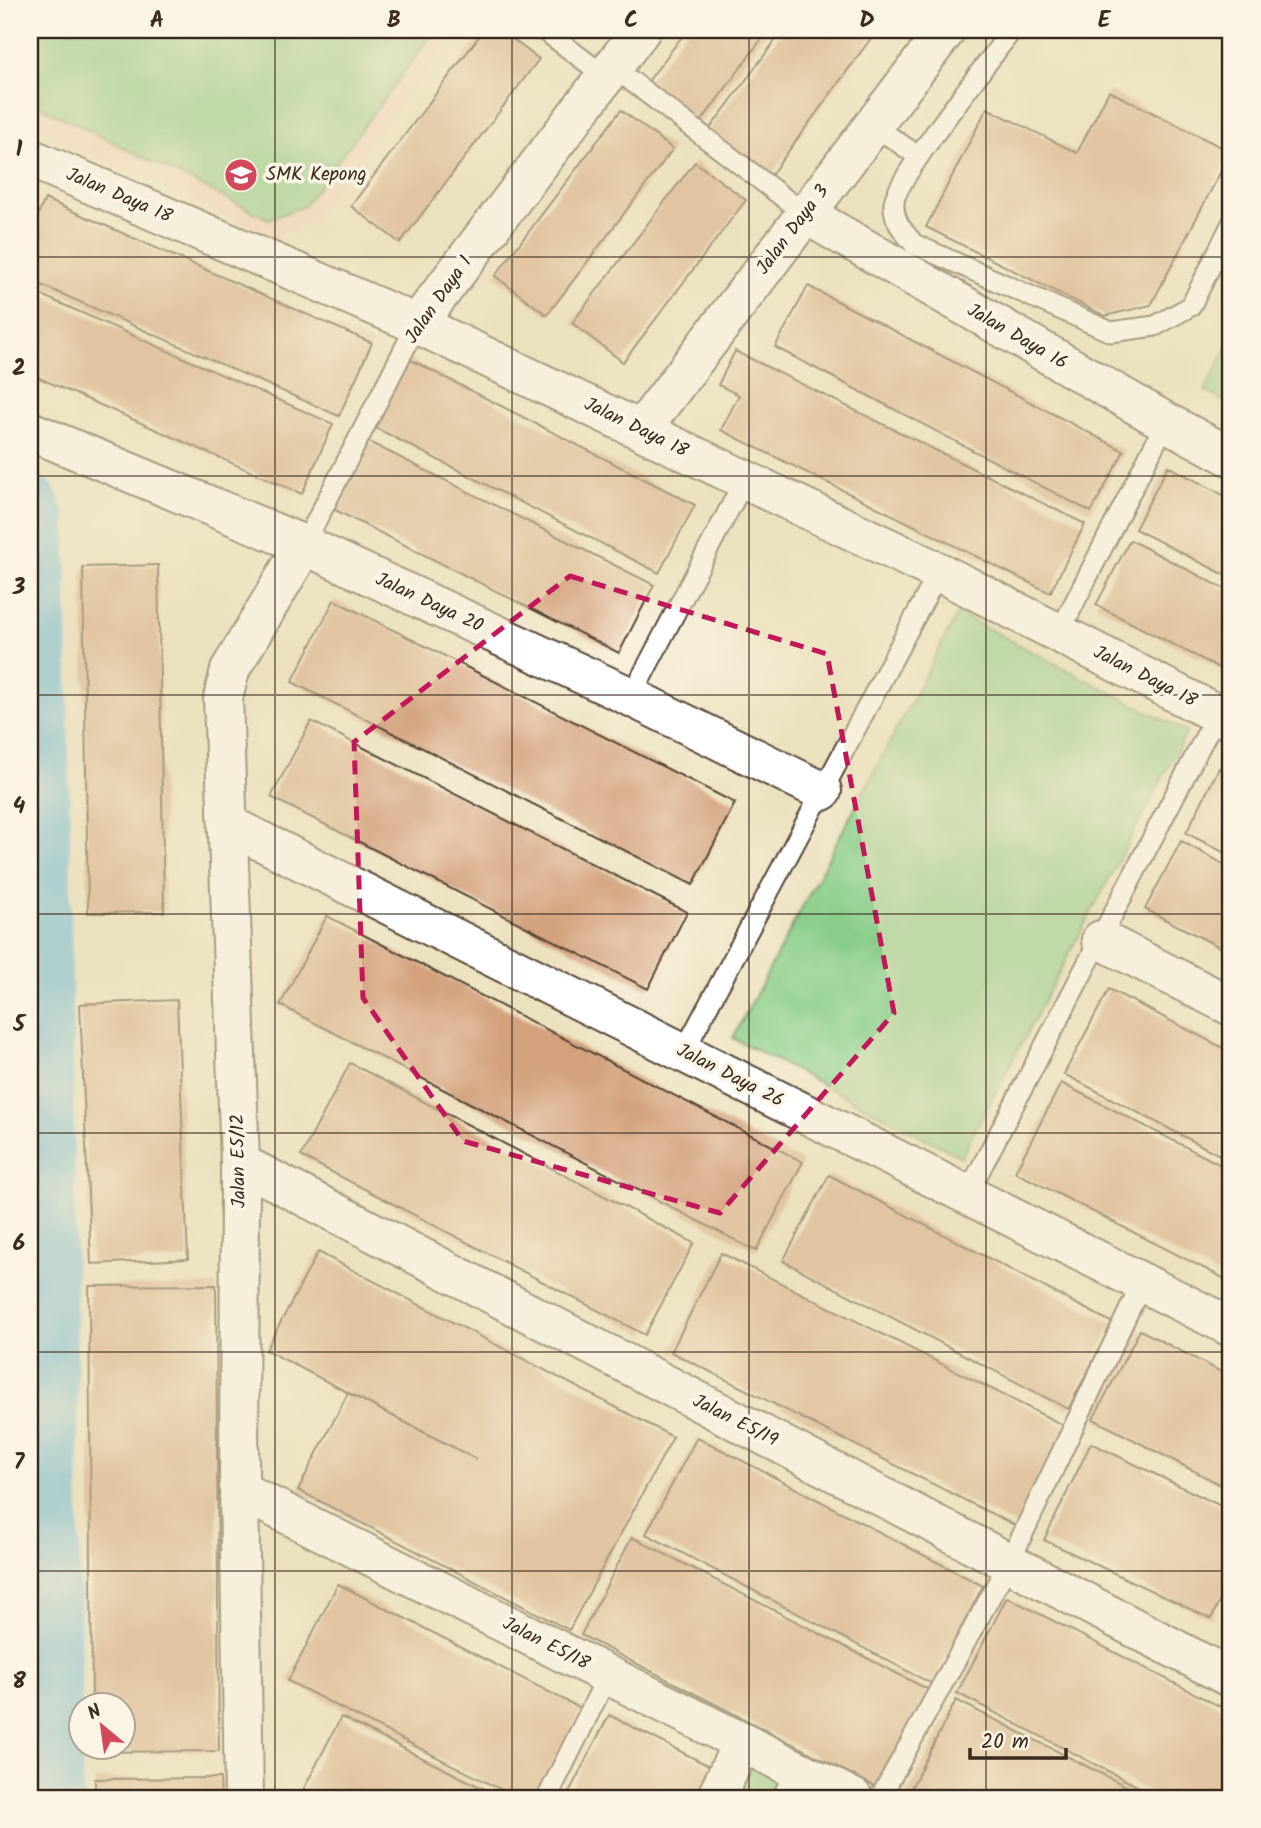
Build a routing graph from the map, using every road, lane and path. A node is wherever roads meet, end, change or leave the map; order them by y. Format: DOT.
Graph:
graph roads {
  1 [pos="544,30"];
  2 [pos="641,30"];
  3 [pos="946,30"];
  4 [pos="1012,30"];
  5 [pos="609,72"];
  6 [pos="873,125"];
  7 [pos="918,156"];
  8 [pos="30,162"];
  9 [pos="805,214"];
  10 [pos="1231,225"];
  11 [pos="417,324"];
  12 [pos="1166,422"];
  13 [pos="641,430"];
  14 [pos="30,431"];
  15 [pos="1231,457"];
  16 [pos="744,481"];
  17 [pos="304,545"];
  18 [pos="939,572"];
  19 [pos="1059,633"];
  20 [pos="631,697"];
  21 [pos="1224,718"];
  22 [pos="822,791"];
  23 [pos="229,825"];
  24 [pos="1101,940"];
  25 [pos="1231,1006"];
  26 [pos="683,1053"];
  27 [pos="240,1163"];
  28 [pos="967,1195"];
  29 [pos="1142,1283"];
  30 [pos="1231,1327"];
  31 [pos="239,1490"];
  32 [pos="1009,1563"];
  33 [pos="608,1675"];
  34 [pos="1231,1678"];
  35 [pos="743,1742"];
  36 [pos="789,1784"];
  37 [pos="244,1798"];
  38 [pos="547,1798"];
  39 [pos="716,1798"];
  40 [pos="853,1798"];
  41 [pos="880,1798"];
  1 -- 5 [label="lane"];
  2 -- 5 [label="street, Jalan Daya 1"];
  3 -- 6 [label="street, Jalan Daya 3"];
  4 -- 7 [label="lane"];
  5 -- 9 [label="lane"];
  5 -- 11 [label="street, Jalan Daya 1"];
  6 -- 7 [label="lane"];
  6 -- 9 [label="street, Jalan Daya 3"];
  7 -- 10 [label="lane"];
  8 -- 11 [label="street, Jalan Daya 18"];
  9 -- 12 [label="street, Jalan Daya 16"];
  9 -- 13 [label="street, Jalan Daya 3"];
  11 -- 13 [label="street, Jalan Daya 18"];
  11 -- 17 [label="lane, Jalan Daya 1"];
  12 -- 15 [label="street, Jalan Daya 16"];
  12 -- 19 [label="lane"];
  13 -- 16 [label="street, Jalan Daya 18"];
  14 -- 17 [label="street, Jalan Daya 20"];
  16 -- 18 [label="street, Jalan Daya 18"];
  16 -- 20 [label="lane"];
  17 -- 20 [label="street, Jalan Daya 20"];
  17 -- 23 [label="street, Jalan E5/12"];
  18 -- 19 [label="street, Jalan Daya 18"];
  18 -- 22 [label="lane"];
  19 -- 21 [label="street, Jalan Daya 18"];
  20 -- 22 [label="street, Jalan Daya 20"];
  21 -- 24 [label="lane"];
  22 -- 26 [label="lane"];
  23 -- 26 [label="street, Jalan Daya 26"];
  23 -- 27 [label="street, Jalan E5/12"];
  24 -- 25 [label="street"];
  24 -- 28 [label="lane"];
  26 -- 28 [label="street, Jalan Daya 26"];
  27 -- 31 [label="street, Jalan E5/12"];
  27 -- 32 [label="street, Jalan E5/19"];
  28 -- 29 [label="street, Jalan Daya 26"];
  29 -- 30 [label="street, Jalan Daya 26"];
  29 -- 32 [label="lane"];
  31 -- 33 [label="street, Jalan E5/18"];
  31 -- 37 [label="street, Jalan E5/12"];
  32 -- 34 [label="street, Jalan E5/19"];
  32 -- 41 [label="lane"];
  33 -- 35 [label="street, Jalan E5/18"];
  33 -- 38 [label="lane"];
  35 -- 36 [label="street, Jalan E5/18"];
  35 -- 39 [label="street"];
  36 -- 40 [label="street, Jalan E5/18"];
}
